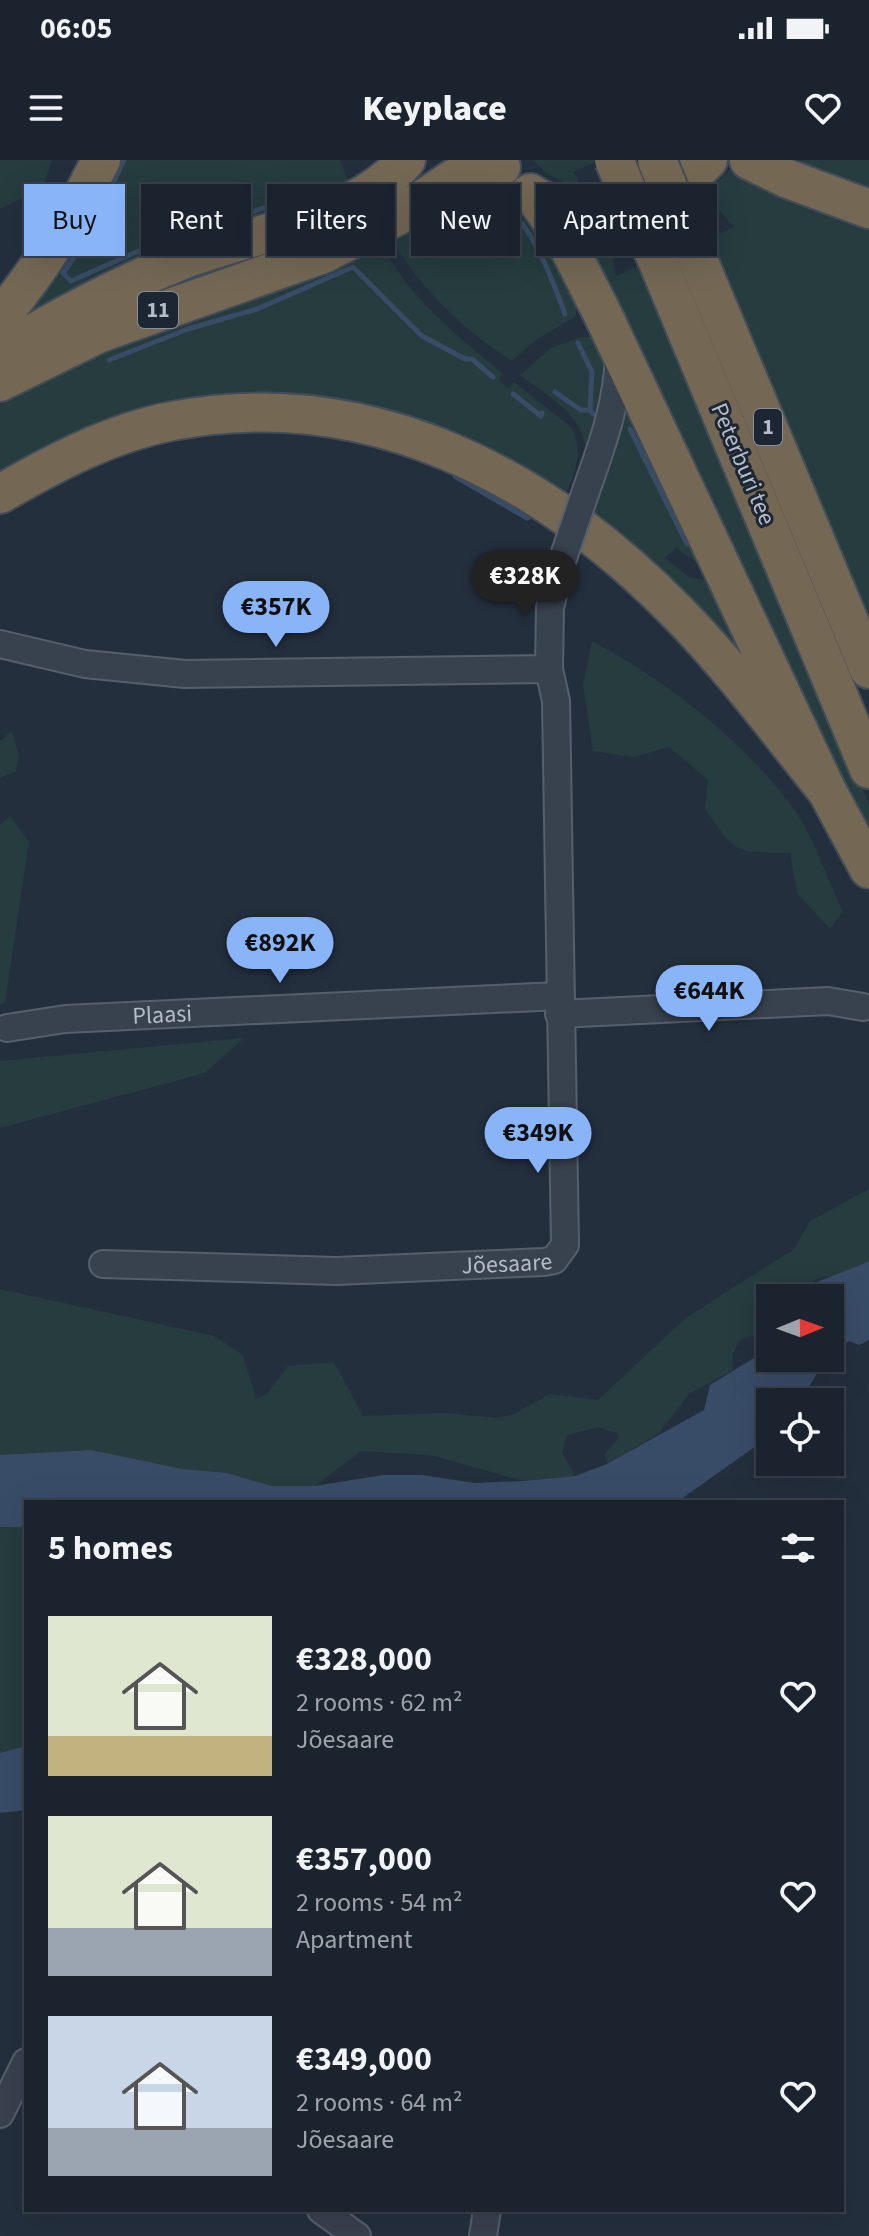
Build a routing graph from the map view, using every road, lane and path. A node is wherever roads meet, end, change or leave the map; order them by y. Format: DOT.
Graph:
graph roads {
  1 [pos="101,160"];
  2 [pos="406,160"];
  3 [pos="614,160"];
  4 [pos="657,160"];
  5 [pos="708,160"];
  6 [pos="749,160"];
  7 [pos="498,164"];
  8 [pos="534,196"];
  9 [pos="869,209"];
  10 [pos="0,318"];
  11 [pos="619,350"];
  12 [pos="0,353"];
  13 [pos="0,382"];
  14 [pos="0,494"];
  15 [pos="0,644"];
  16 [pos="549,669"];
  17 [pos="869,669"];
  18 [pos="869,769"];
  19 [pos="827,791"];
  20 [pos="869,869"];
  21 [pos="559,1005"];
  22 [pos="863,1007"];
  23 [pos="7,1028"];
  24 [pos="103,1264"];
  25 [pos="24,2066"];
  26 [pos="0,2114"];
  27 [pos="324,2212"];
  28 [pos="487,2212"];
  29 [pos="357,2236"];
  30 [pos="483,2236"];
  1 -- 10 [label="highway"];
  2 -- 12 [label="highway, 11"];
  3 -- 18 [label="highway, Peterburi tee / 1, bridge"];
  4 -- 17 [label="highway, Peterburi tee / 1, bridge"];
  5 -- 8 [label="highway"];
  6 -- 9 [label="highway"];
  7 -- 8 [label="highway"];
  7 -- 13 [label="highway, 11"];
  8 -- 11 [label="highway"];
  11 -- 16 [label="street, Jõesaare, bridge"];
  11 -- 19 [label="highway"];
  14 -- 19 [label="highway"];
  15 -- 16 [label="street"];
  16 -- 21 [label="street, Jõesaare"];
  19 -- 20 [label="highway"];
  21 -- 22 [label="street, Plaasi"];
  21 -- 23 [label="street, Plaasi"];
  21 -- 24 [label="street, Jõesaare"];
  25 -- 26 [label="street"];
  27 -- 29 [label="street"];
  28 -- 30 [label="street"];
}
